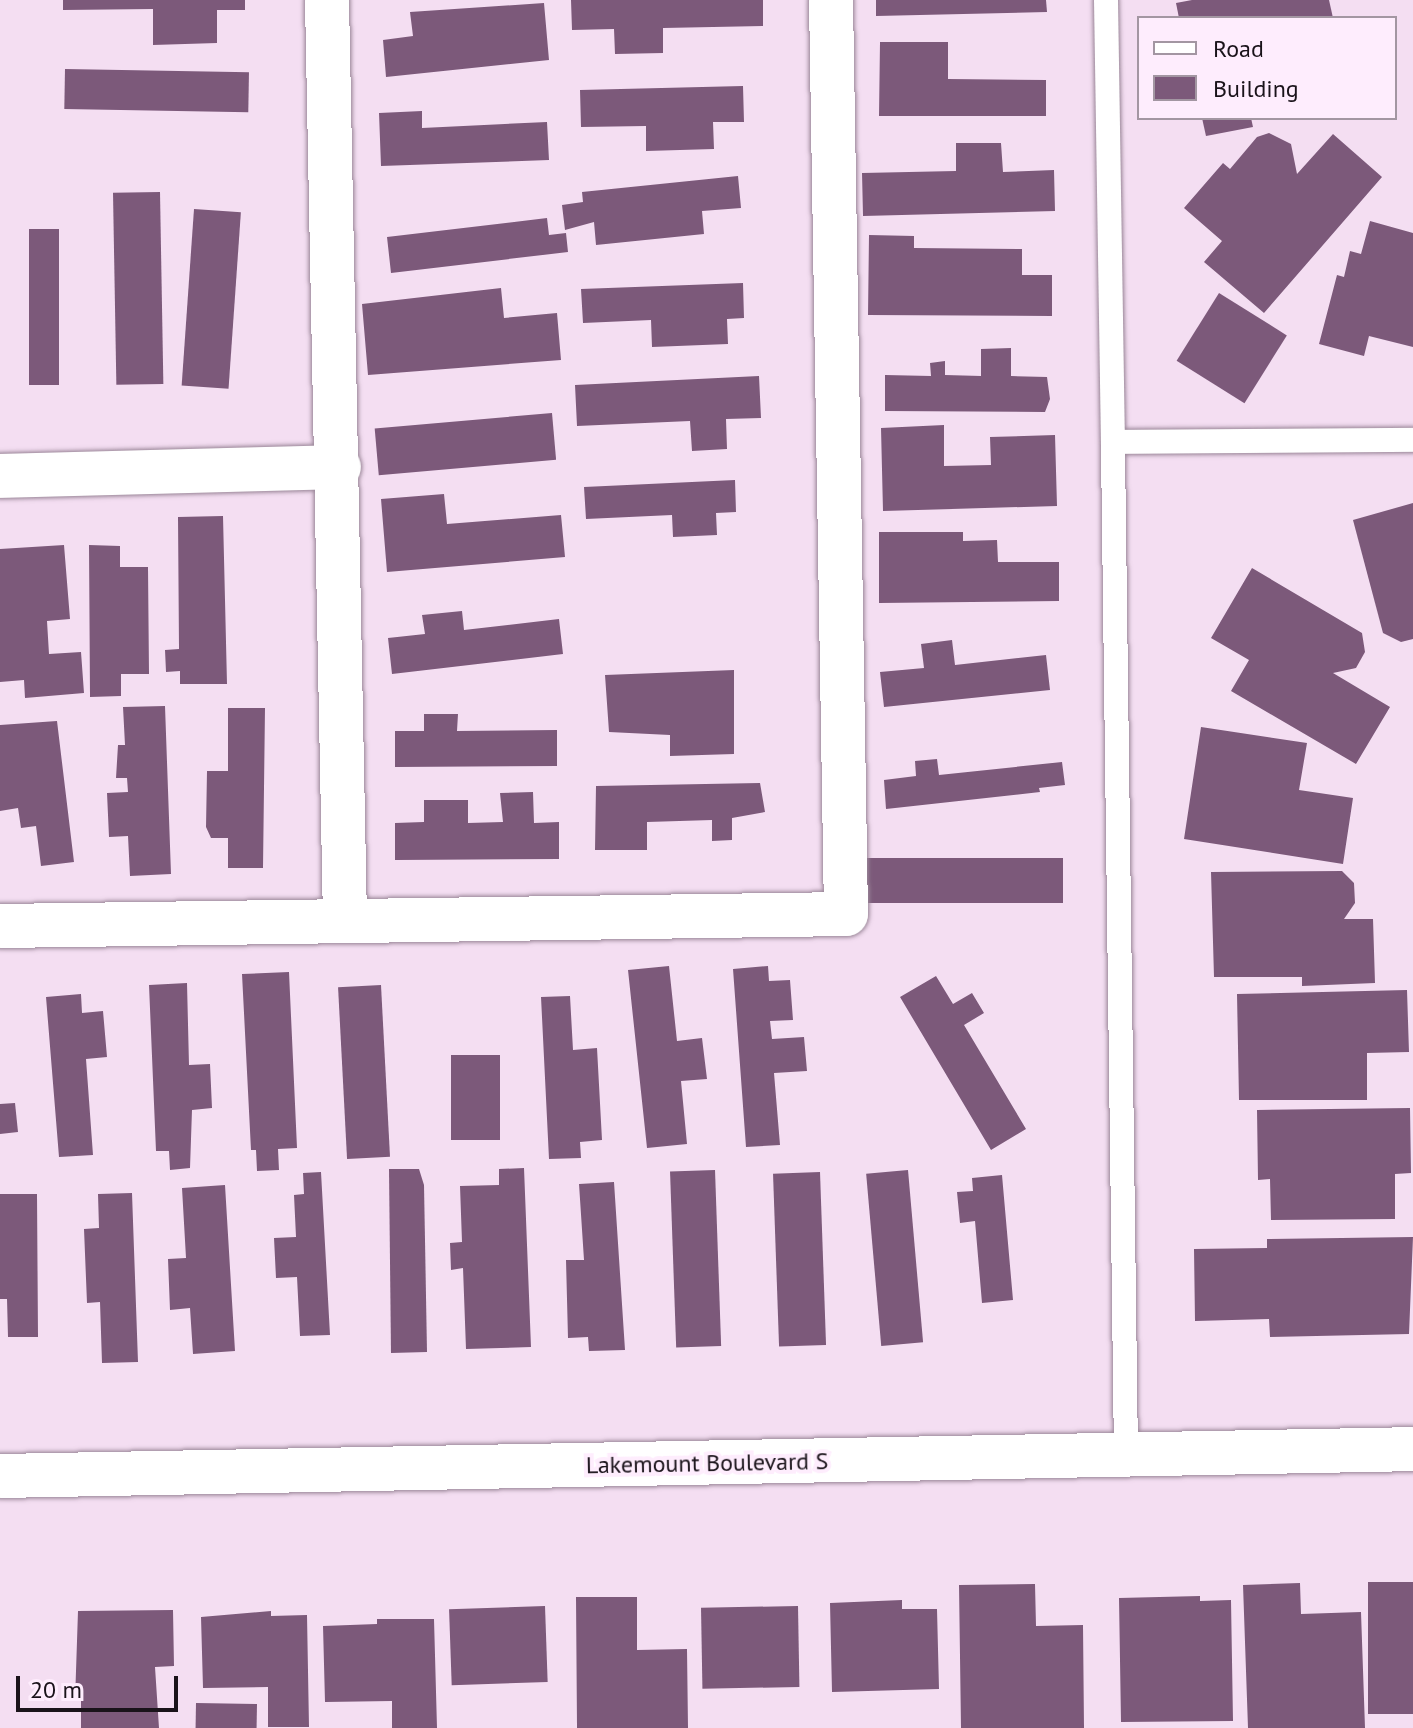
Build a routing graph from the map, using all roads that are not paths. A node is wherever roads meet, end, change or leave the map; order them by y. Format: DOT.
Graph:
graph roads {
  1 [pos="327,0"];
  2 [pos="831,0"];
  3 [pos="1106,0"];
  4 [pos="1413,440"];
  5 [pos="1113,442"];
  6 [pos="339,467"];
  7 [pos="0,476"];
  8 [pos="345,921"];
  9 [pos="0,926"];
  10 [pos="1413,1449"];
  11 [pos="1126,1455"];
  12 [pos="0,1476"];
  1 -- 6 [label="street"];
  2 -- 8 [label="street"];
  3 -- 5 [label="lane"];
  4 -- 5 [label="lane"];
  5 -- 11 [label="lane"];
  6 -- 7 [label="street"];
  6 -- 8 [label="street"];
  8 -- 9 [label="street"];
  10 -- 11 [label="street, Lakemount Boulevard S"];
  11 -- 12 [label="street, Lakemount Boulevard S"];
}
